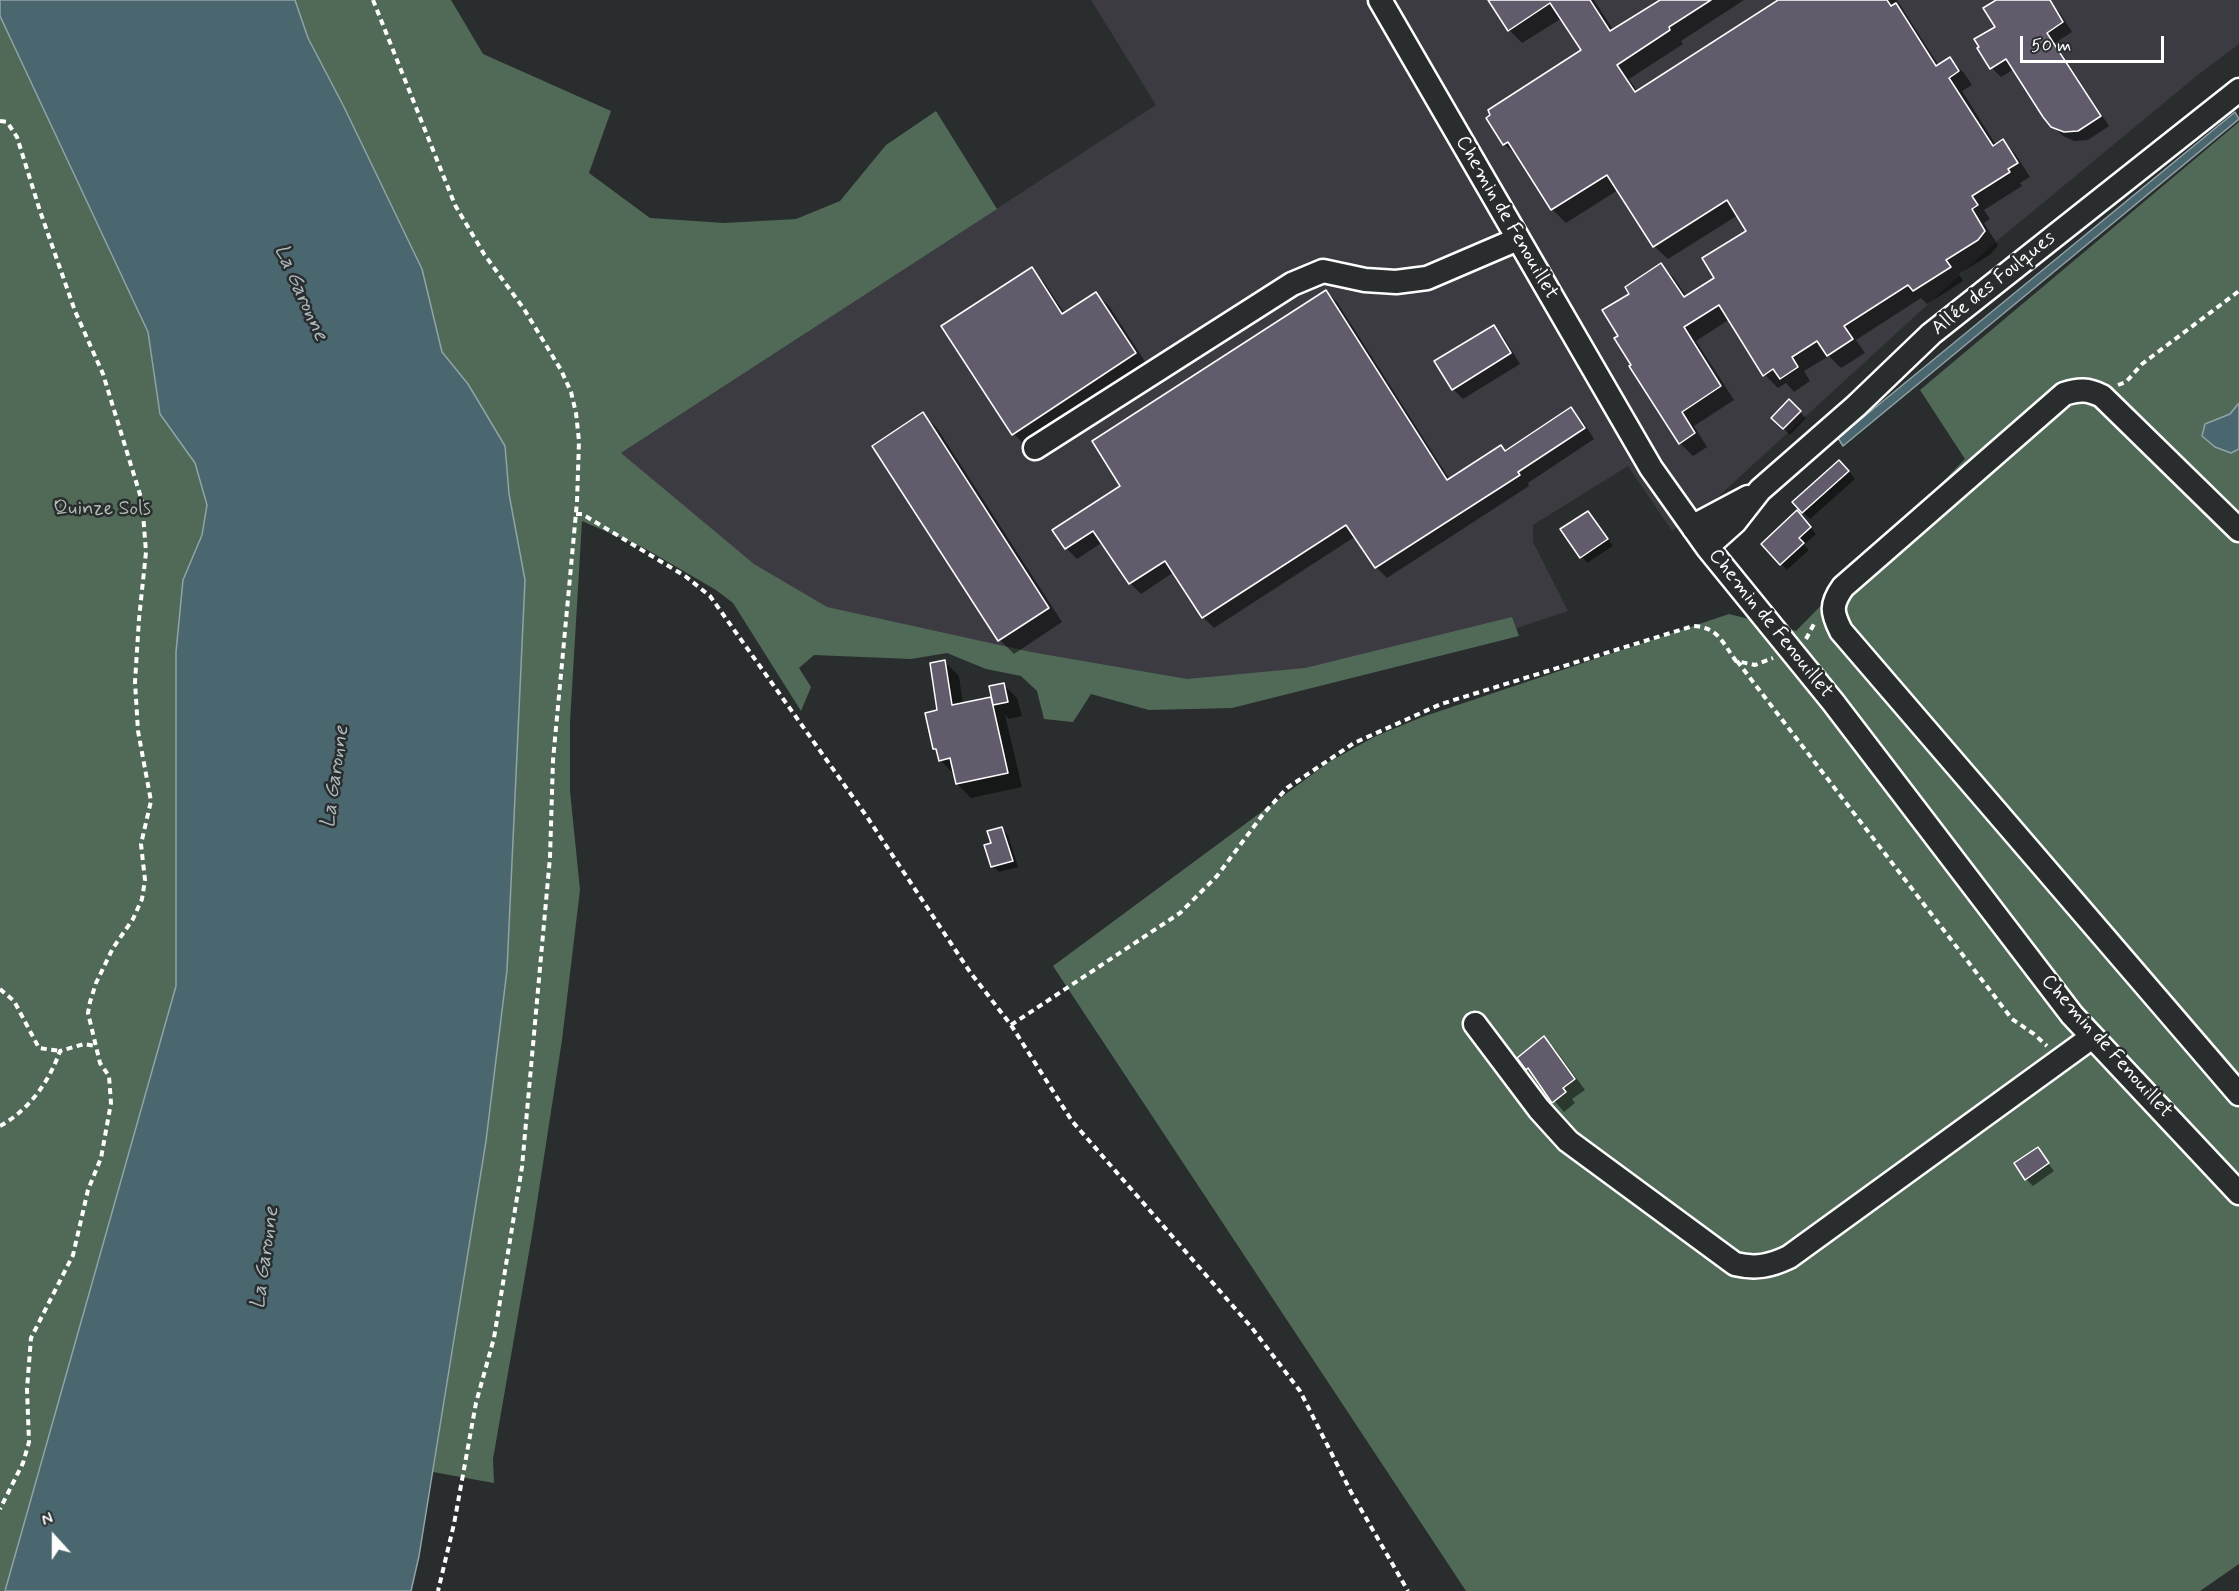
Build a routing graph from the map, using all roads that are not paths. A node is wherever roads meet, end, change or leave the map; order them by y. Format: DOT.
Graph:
graph roads {
  1 [pos="1380,0"];
  2 [pos="2239,90"];
  3 [pos="1518,239"];
  4 [pos="1035,448"];
  5 [pos="1760,490"];
  6 [pos="1694,529"];
  7 [pos="2239,530"];
  8 [pos="1707,547"];
  9 [pos="1475,1023"];
  10 [pos="2092,1037"];
  11 [pos="2239,1094"];
  12 [pos="2239,1192"];
  1 -- 3 [label="street, Chemin de Fenouillet"];
  2 -- 5 [label="street, Allée des Foulques"];
  3 -- 4 [label="street"];
  3 -- 6 [label="street, Chemin de Fenouillet"];
  5 -- 6 [label="street, Allée des Foulques"];
  5 -- 8 [label="street, Allée des Foulques"];
  6 -- 8 [label="street, Chemin de Fenouillet"];
  7 -- 11 [label="street"];
  8 -- 10 [label="street, Chemin de Fenouillet"];
  9 -- 10 [label="street"];
  10 -- 12 [label="street, Chemin de Fenouillet"];
}
